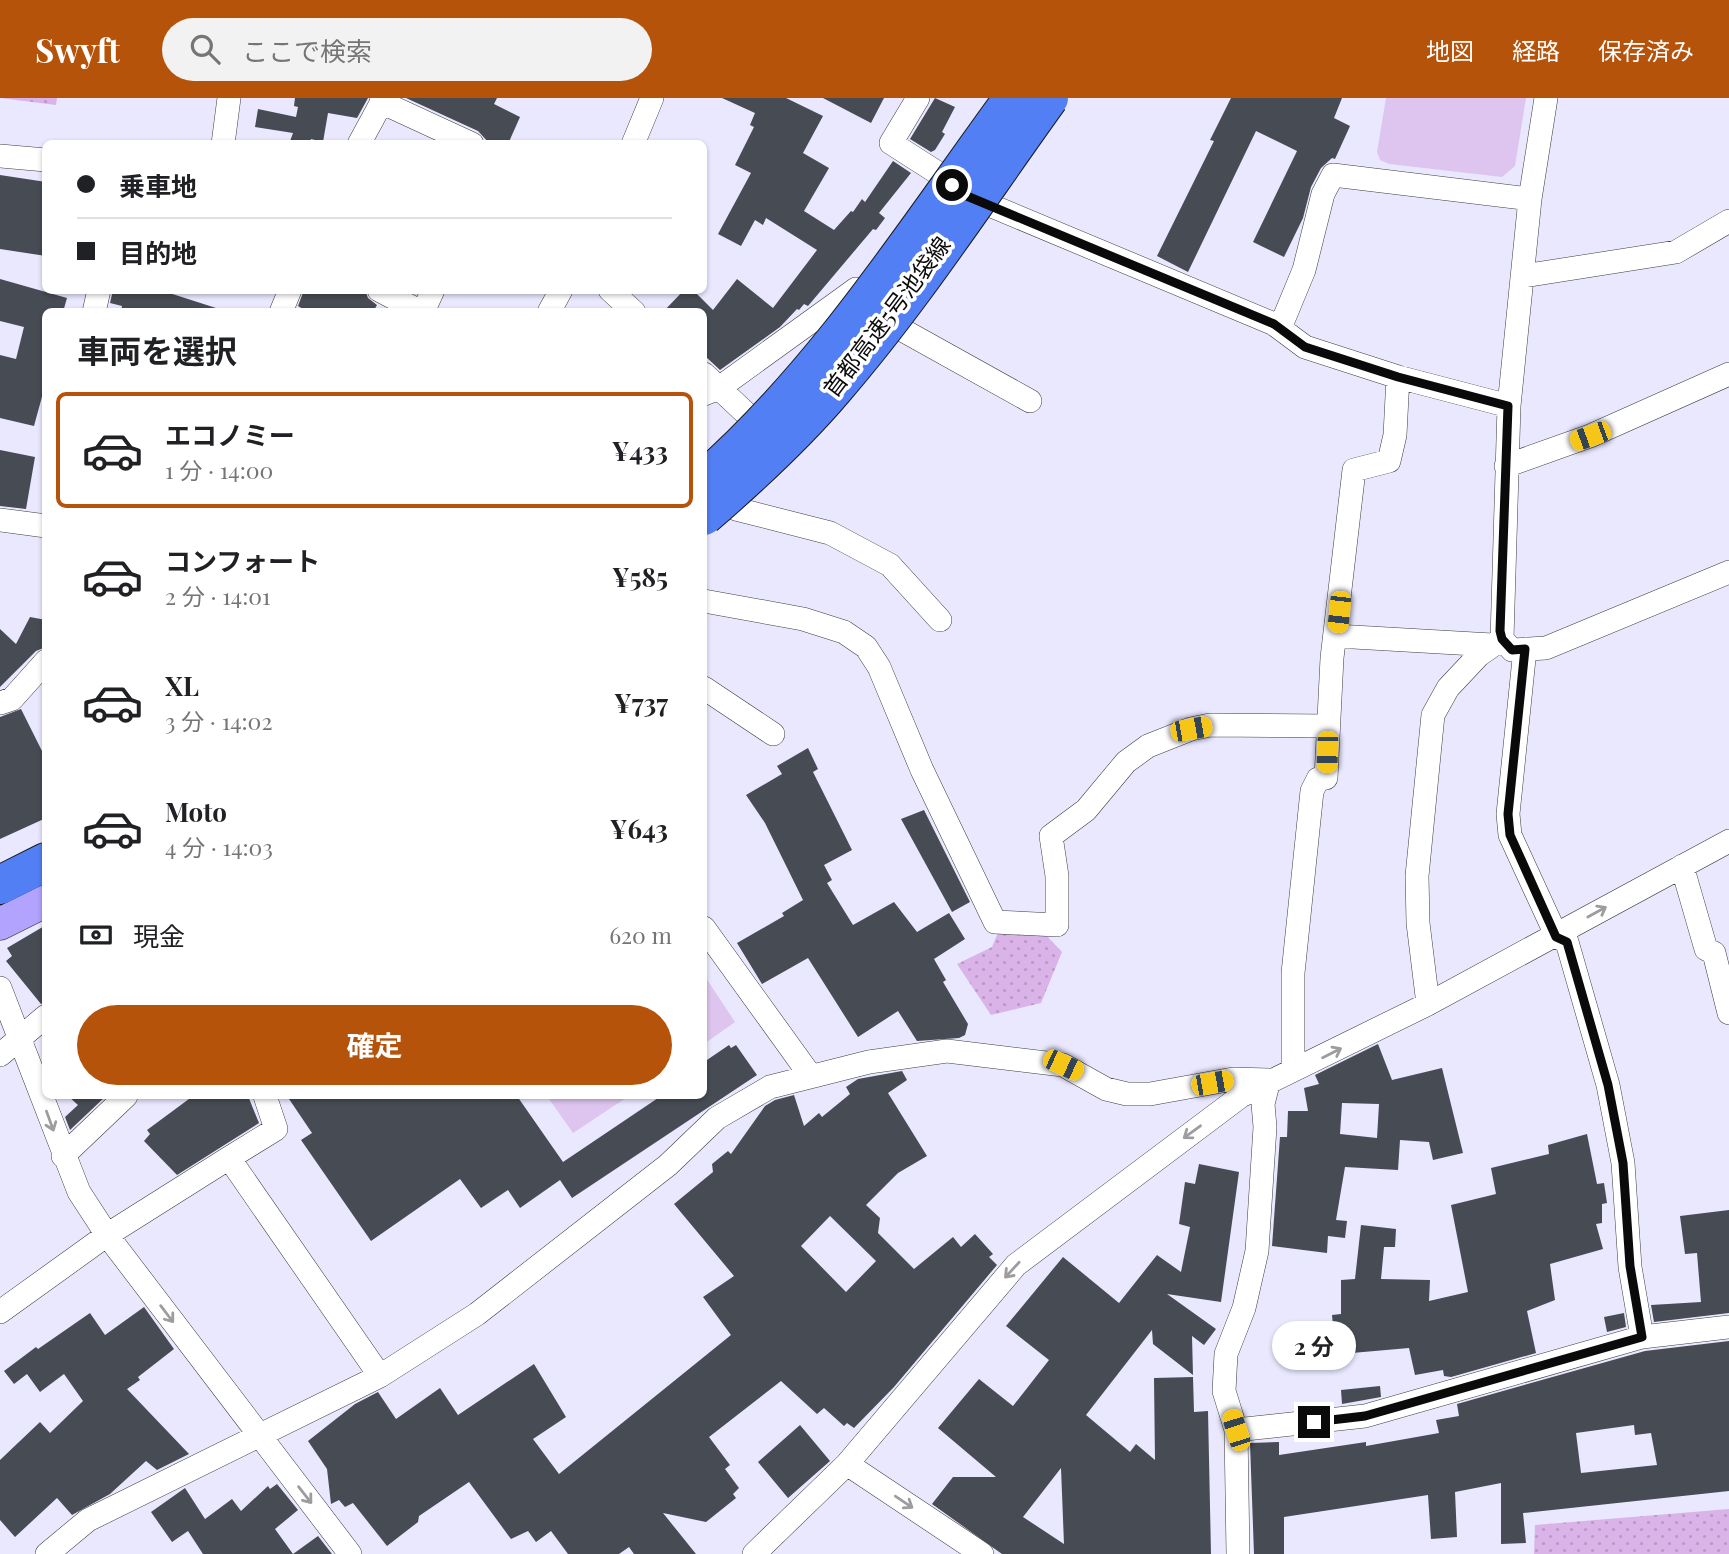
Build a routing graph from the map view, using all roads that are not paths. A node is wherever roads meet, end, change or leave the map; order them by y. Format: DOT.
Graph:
graph roads {
  1 [pos="229,98"];
  2 [pos="652,98"];
  3 [pos="918,98"];
  4 [pos="998,98"];
  5 [pos="1013,98"];
  6 [pos="1049,98"];
  7 [pos="1067,98"];
  8 [pos="1546,98"];
  9 [pos="383,100"];
  10 [pos="224,140"];
  11 [pos="361,140"];
  12 [pos="464,140"];
  13 [pos="635,140"];
  14 [pos="0,156"];
  15 [pos="42,160"];
  16 [pos="941,175"];
  17 [pos="1530,200"];
  18 [pos="989,205"];
  19 [pos="1729,221"];
  20 [pos="1524,276"];
  21 [pos="856,289"];
  22 [pos="387,294"];
  23 [pos="614,294"];
  24 [pos="414,308"];
  25 [pos="630,308"];
  26 [pos="897,327"];
  27 [pos="1280,328"];
  28 [pos="1729,374"];
  29 [pos="1398,377"];
  30 [pos="709,385"];
  31 [pos="1030,401"];
  32 [pos="1508,406"];
  33 [pos="752,419"];
  34 [pos="707,463"];
  35 [pos="1506,466"];
  36 [pos="707,477"];
  37 [pos="720,512"];
  38 [pos="42,519"];
  39 [pos="0,520"];
  40 [pos="707,532"];
  41 [pos="1729,572"];
  42 [pos="707,602"];
  43 [pos="940,620"];
  44 [pos="1336,636"];
  45 [pos="1497,642"];
  46 [pos="1525,649"];
  47 [pos="42,665"];
  48 [pos="707,690"];
  49 [pos="0,703"];
  50 [pos="1328,726"];
  51 [pos="773,734"];
  52 [pos="1729,841"];
  53 [pos="42,851"];
  54 [pos="42,864"];
  55 [pos="1682,866"];
  56 [pos="0,873"];
  57 [pos="0,885"];
  58 [pos="42,890"];
  59 [pos="42,903"];
  60 [pos="0,911"];
  61 [pos="0,924"];
  62 [pos="707,932"];
  63 [pos="1556,937"];
  64 [pos="0,988"];
  65 [pos="1428,1004"];
  66 [pos="1729,1013"];
  67 [pos="42,1019"];
  68 [pos="20,1038"];
  69 [pos="0,1055"];
  70 [pos="1293,1067"];
  71 [pos="810,1075"];
  72 [pos="1269,1080"];
  73 [pos="42,1098"];
  74 [pos="42,1099"];
  75 [pos="123,1099"];
  76 [pos="266,1099"];
  77 [pos="63,1156"];
  78 [pos="229,1158"];
  79 [pos="107,1235"];
  80 [pos="0,1312"];
  81 [pos="1729,1327"];
  82 [pos="1642,1337"];
  83 [pos="380,1376"];
  84 [pos="1236,1430"];
  85 [pos="259,1437"];
  86 [pos="848,1464"];
  87 [pos="47,1554"];
  88 [pos="350,1554"];
  89 [pos="754,1554"];
  90 [pos="982,1554"];
  91 [pos="1238,1554"];
  1 -- 10 [label="street"];
  2 -- 13 [label="street"];
  3 -- 16 [label="street"];
  4 -- 16 [label="street"];
  5 -- 36 [label="highway, 首都高速5号池袋線, bridge"];
  6 -- 37 [label="highway, 首都高速5号池袋線, bridge"];
  7 -- 18 [label="street"];
  8 -- 17 [label="street"];
  9 -- 11 [label="street"];
  9 -- 12 [label="street"];
  14 -- 15 [label="street"];
  16 -- 18 [label="street"];
  16 -- 21 [label="street"];
  17 -- 20 [label="street"];
  17 -- 27 [label="street"];
  18 -- 26 [label="street"];
  18 -- 27 [label="street"];
  19 -- 20 [label="street"];
  20 -- 32 [label="street"];
  21 -- 30 [label="street"];
  21 -- 33 [label="street"];
  22 -- 24 [label="street"];
  23 -- 25 [label="street"];
  26 -- 31 [label="street"];
  26 -- 37 [label="street"];
  27 -- 29 [label="street"];
  28 -- 35 [label="street"];
  29 -- 32 [label="street"];
  29 -- 44 [label="street"];
  30 -- 33 [label="street"];
  32 -- 35 [label="street"];
  33 -- 34 [label="street"];
  35 -- 45 [label="street"];
  37 -- 40 [label="street"];
  37 -- 43 [label="street"];
  38 -- 39 [label="street"];
  41 -- 46 [label="street"];
  42 -- 50 [label="street"];
  44 -- 45 [label="street"];
  44 -- 50 [label="street"];
  45 -- 46 [label="street"];
  45 -- 65 [label="street"];
  46 -- 63 [label="street"];
  47 -- 49 [label="street"];
  48 -- 51 [label="street"];
  50 -- 70 [label="street"];
  52 -- 55 [label="street"];
  53 -- 56 [label="street"];
  54 -- 57 [label="highway"];
  63 -- 55 [label="street, one-way"];
  55 -- 66 [label="street"];
  58 -- 60 [label="highway"];
  59 -- 61 [label="street"];
  62 -- 71 [label="street"];
  63 -- 65 [label="street"];
  63 -- 82 [label="street"];
  64 -- 68 [label="street"];
  70 -- 65 [label="street, one-way"];
  67 -- 68 [label="street"];
  68 -- 69 [label="street"];
  68 -- 73 [label="street, one-way"];
  70 -- 72 [label="street"];
  71 -- 72 [label="street"];
  71 -- 83 [label="street"];
  72 -- 84 [label="street"];
  72 -- 86 [label="street, one-way"];
  74 -- 77 [label="street, one-way"];
  75 -- 77 [label="street"];
  76 -- 78 [label="street"];
  77 -- 79 [label="street"];
  78 -- 79 [label="street"];
  78 -- 83 [label="street"];
  79 -- 80 [label="street"];
  79 -- 85 [label="street, one-way"];
  81 -- 82 [label="street"];
  82 -- 84 [label="street"];
  83 -- 85 [label="street"];
  84 -- 91 [label="street"];
  85 -- 87 [label="street"];
  85 -- 88 [label="street, one-way"];
  86 -- 89 [label="street"];
  86 -- 90 [label="street, one-way"];
}
